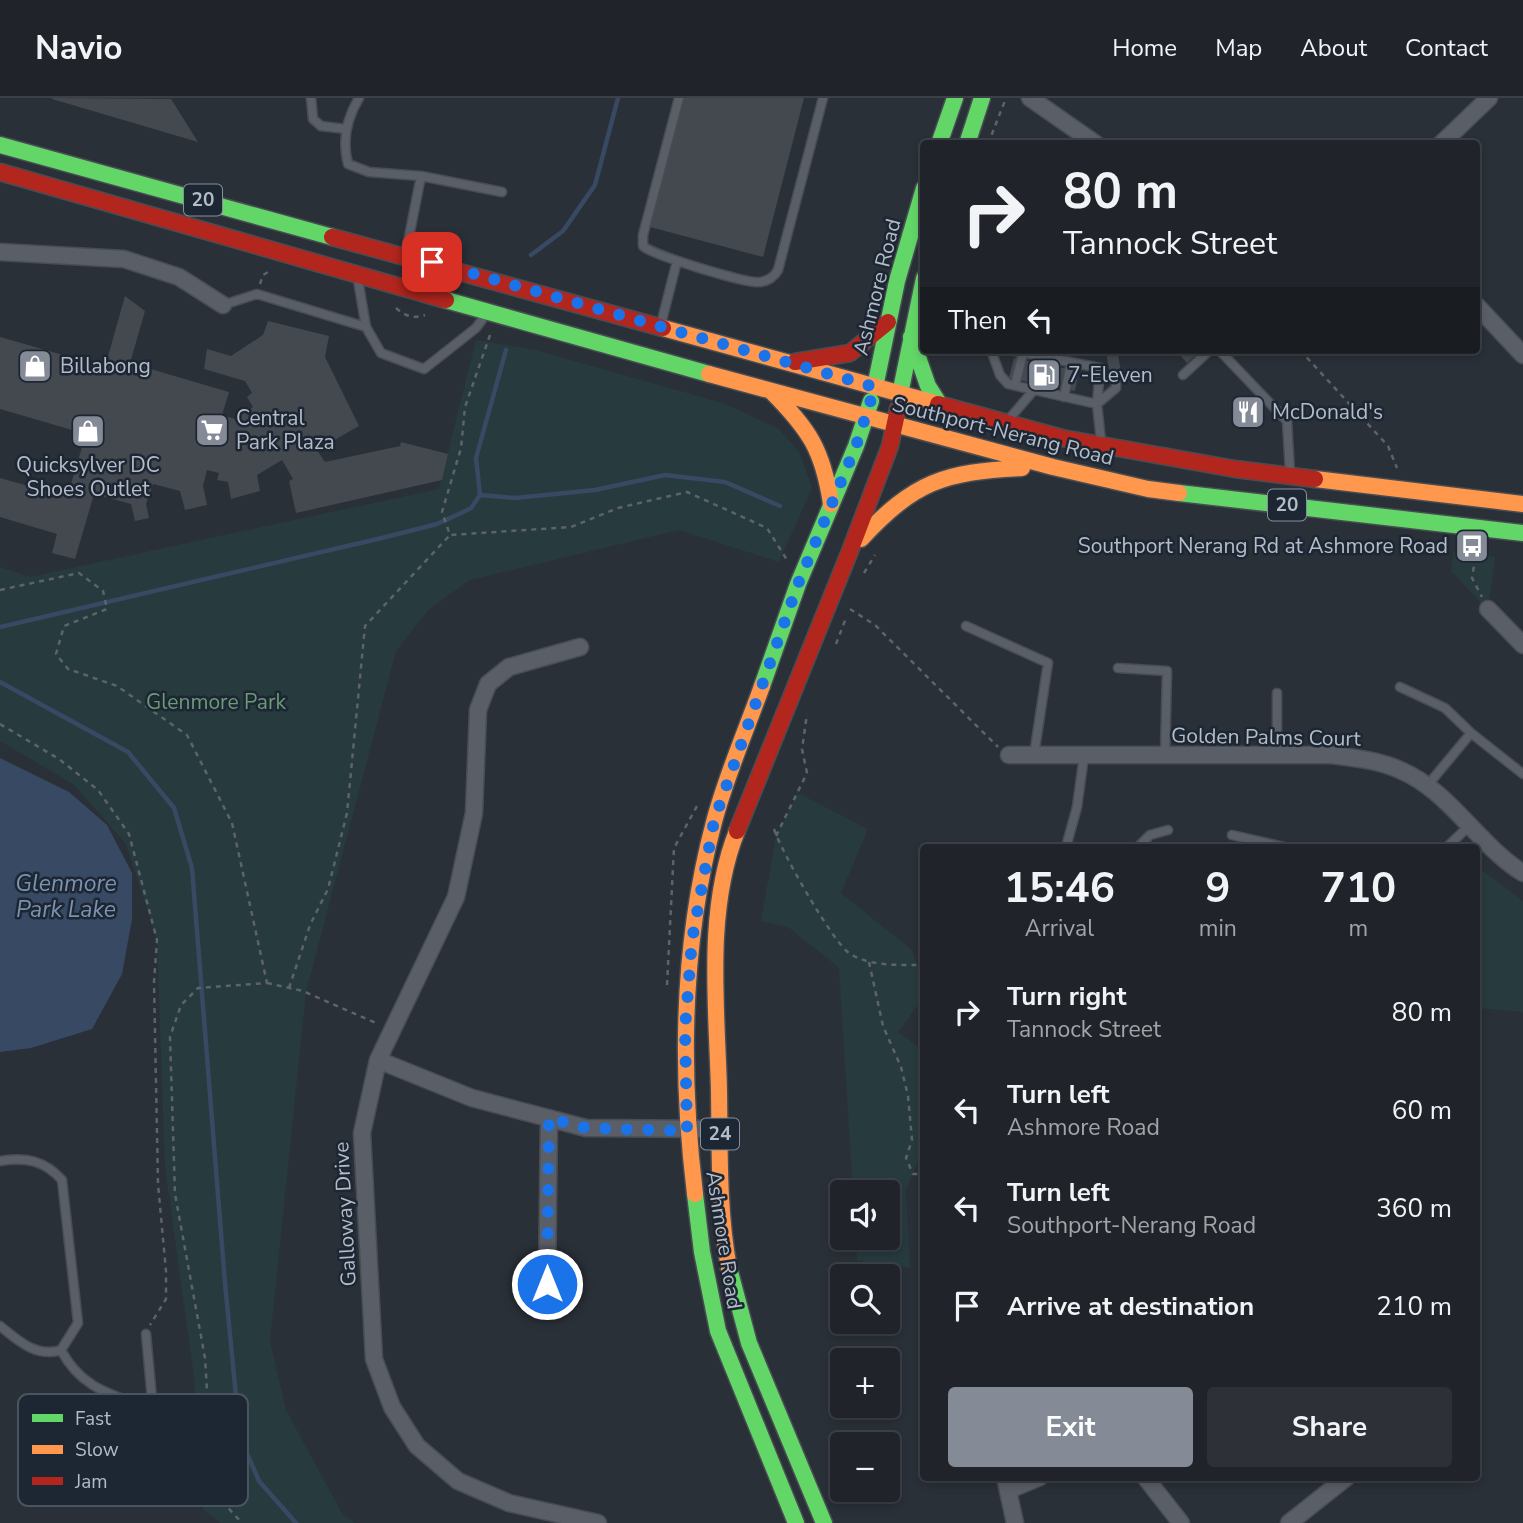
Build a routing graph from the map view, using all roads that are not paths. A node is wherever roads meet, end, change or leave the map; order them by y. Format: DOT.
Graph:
graph roads {
  1 [pos="311,98"];
  2 [pos="359,98"];
  3 [pos="679,98"];
  4 [pos="823,98"];
  5 [pos="955,98"];
  6 [pos="982,98"];
  7 [pos="1030,98"];
  8 [pos="1489,98"];
  9 [pos="346,129"];
  10 [pos="940,140"];
  11 [pos="968,140"];
  12 [pos="1090,140"];
  13 [pos="1445,140"];
  14 [pos="0,145"];
  15 [pos="0,172"];
  16 [pos="421,176"];
  17 [pos="0,188"];
  18 [pos="58,189"];
  19 [pos="502,192"];
  20 [pos="920,203"];
  21 [pos="0,252"];
  22 [pos="405,255"];
  23 [pos="677,261"];
  24 [pos="357,274"];
  25 [pos="920,296"];
  26 [pos="223,305"];
  27 [pos="1480,309"];
  28 [pos="493,313"];
  29 [pos="888,322"];
  30 [pos="660,326"];
  31 [pos="366,327"];
  32 [pos="911,337"];
  33 [pos="992,354"];
  34 [pos="1023,354"];
  35 [pos="1028,354"];
  36 [pos="1061,354"];
  37 [pos="1206,354"];
  38 [pos="1223,354"];
  39 [pos="1523,355"];
  40 [pos="1048,358"];
  41 [pos="1059,360"];
  42 [pos="789,363"];
  43 [pos="1071,363"];
  44 [pos="1116,373"];
  45 [pos="1183,375"];
  46 [pos="1016,385"];
  47 [pos="875,387"];
  48 [pos="770,390"];
  49 [pos="1037,390"];
  50 [pos="900,394"];
  51 [pos="1064,397"];
  52 [pos="1097,404"];
  53 [pos="940,405"];
  54 [pos="866,417"];
  55 [pos="1005,423"];
  56 [pos="895,426"];
  57 [pos="1102,446"];
  58 [pos="1053,467"];
  59 [pos="1290,475"];
  60 [pos="1523,504"];
  61 [pos="831,506"];
  62 [pos="1523,533"];
  63 [pos="850,551"];
  64 [pos="1488,609"];
  65 [pos="965,626"];
  66 [pos="1523,645"];
  67 [pos="580,647"];
  68 [pos="1118,667"];
  69 [pos="1400,687"];
  70 [pos="1277,693"];
  71 [pos="1471,733"];
  72 [pos="1009,755"];
  73 [pos="1034,755"];
  74 [pos="1278,755"];
  75 [pos="1084,756"];
  76 [pos="1165,756"];
  77 [pos="1523,774"];
  78 [pos="1427,786"];
  79 [pos="1469,826"];
  80 [pos="1168,830"];
  81 [pos="1232,835"];
  82 [pos="1067,844"];
  83 [pos="1141,844"];
  84 [pos="1271,844"];
  85 [pos="1450,844"];
  86 [pos="1523,873"];
  87 [pos="378,1060"];
  88 [pos="549,1118"];
  89 [pos="720,1129"];
  90 [pos="687,1131"];
  91 [pos="0,1161"];
  92 [pos="547,1284"];
  93 [pos="0,1326"];
  94 [pos="146,1334"];
  95 [pos="61,1350"];
  96 [pos="112,1394"];
  97 [pos="152,1394"];
  98 [pos="1148,1481"];
  99 [pos="1342,1481"];
  100 [pos="1007,1483"];
  101 [pos="598,1523"];
  102 [pos="796,1523"];
  103 [pos="824,1523"];
  104 [pos="1015,1523"];
  105 [pos="1181,1523"];
  106 [pos="1289,1523"];
  1 -- 9 [label="lane"];
  2 -- 9 [label="lane"];
  3 -- 23 [label="lane"];
  4 -- 23 [label="lane"];
  5 -- 10 [label="main road"];
  6 -- 11 [label="main road"];
  7 -- 12 [label="street"];
  8 -- 13 [label="street"];
  9 -- 16 [label="lane"];
  14 -- 22 [label="main road, Southport-Nerang Road / 20"];
  15 -- 18 [label="main road, Southport-Nerang Road / 20"];
  16 -- 19 [label="lane"];
  16 -- 22 [label="lane"];
  17 -- 18 [label="main road"];
  18 -- 24 [label="main road, Southport-Nerang Road / 20"];
  20 -- 29 [label="main road, Ashmore Road"];
  21 -- 26 [label="street"];
  22 -- 30 [label="main road, Southport-Nerang Road / 20"];
  23 -- 30 [label="lane"];
  24 -- 28 [label="main road, Southport-Nerang Road / 20"];
  24 -- 31 [label="lane"];
  25 -- 32 [label="main road, Ashmore Road"];
  26 -- 31 [label="lane"];
  27 -- 39 [label="street"];
  28 -- 31 [label="lane"];
  28 -- 48 [label="main road, Southport-Nerang Road / 20"];
  29 -- 42 [label="main road"];
  29 -- 47 [label="main road, Ashmore Road"];
  30 -- 42 [label="main road, Southport-Nerang Road / 20"];
  32 -- 50 [label="main road, Ashmore Road"];
  32 -- 53 [label="main road"];
  33 -- 46 [label="lane"];
  34 -- 46 [label="lane"];
  35 -- 40 [label="lane"];
  36 -- 41 [label="lane"];
  37 -- 45 [label="lane"];
  38 -- 59 [label="lane"];
  40 -- 41 [label="lane"];
  40 -- 49 [label="lane"];
  41 -- 43 [label="lane"];
  42 -- 47 [label="main road, Southport-Nerang Road / 20"];
  43 -- 51 [label="lane"];
  43 -- 52 [label="lane"];
  44 -- 52 [label="lane"];
  46 -- 49 [label="lane"];
  47 -- 50 [label="main road, Southport-Nerang Road / 20"];
  47 -- 54 [label="main road, Ashmore Road / 24"];
  48 -- 54 [label="main road, Southport-Nerang Road / 20"];
  48 -- 61 [label="main road"];
  49 -- 51 [label="lane"];
  49 -- 55 [label="lane"];
  50 -- 53 [label="main road, Southport-Nerang Road / 20"];
  50 -- 56 [label="main road, Ashmore Road / 24"];
  51 -- 52 [label="lane"];
  52 -- 57 [label="lane"];
  53 -- 55 [label="main road, Southport-Nerang Road / 20"];
  54 -- 56 [label="main road, Southport-Nerang Road / 20"];
  54 -- 61 [label="main road, Ashmore Road / 24"];
  55 -- 57 [label="main road, Southport-Nerang Road / 20"];
  56 -- 58 [label="main road, Southport-Nerang Road / 20"];
  56 -- 63 [label="main road, Ashmore Road / 24"];
  57 -- 59 [label="main road, Southport-Nerang Road / 20"];
  58 -- 62 [label="main road, Southport-Nerang Road / 20"];
  58 -- 63 [label="main road"];
  59 -- 60 [label="main road, Southport-Nerang Road / 20"];
  61 -- 90 [label="main road, Ashmore Road / 24"];
  63 -- 89 [label="main road, Ashmore Road / 24"];
  64 -- 66 [label="street"];
  65 -- 73 [label="lane"];
  67 -- 87 [label="street, Galloway Drive"];
  68 -- 76 [label="lane"];
  69 -- 71 [label="lane"];
  70 -- 74 [label="lane"];
  71 -- 77 [label="lane"];
  71 -- 78 [label="lane"];
  72 -- 73 [label="street, Golden Palms Court"];
  73 -- 75 [label="street, Golden Palms Court"];
  74 -- 76 [label="street, Golden Palms Court"];
  74 -- 78 [label="street, Golden Palms Court"];
  75 -- 76 [label="street, Golden Palms Court"];
  75 -- 82 [label="lane"];
  78 -- 79 [label="street, Golden Palms Court"];
  79 -- 85 [label="lane"];
  79 -- 86 [label="street, Golden Palms Court"];
  80 -- 83 [label="lane"];
  81 -- 84 [label="lane"];
  87 -- 88 [label="street"];
  87 -- 101 [label="street, Galloway Drive"];
  88 -- 90 [label="street"];
  88 -- 92 [label="street"];
  89 -- 90 [label="street"];
  89 -- 103 [label="main road, Ashmore Road / 24"];
  90 -- 102 [label="main road, Ashmore Road / 24"];
  91 -- 95 [label="lane"];
  93 -- 95 [label="lane"];
  94 -- 97 [label="lane"];
  95 -- 96 [label="lane"];
  98 -- 105 [label="street"];
  99 -- 106 [label="street"];
  100 -- 104 [label="street"];
}
